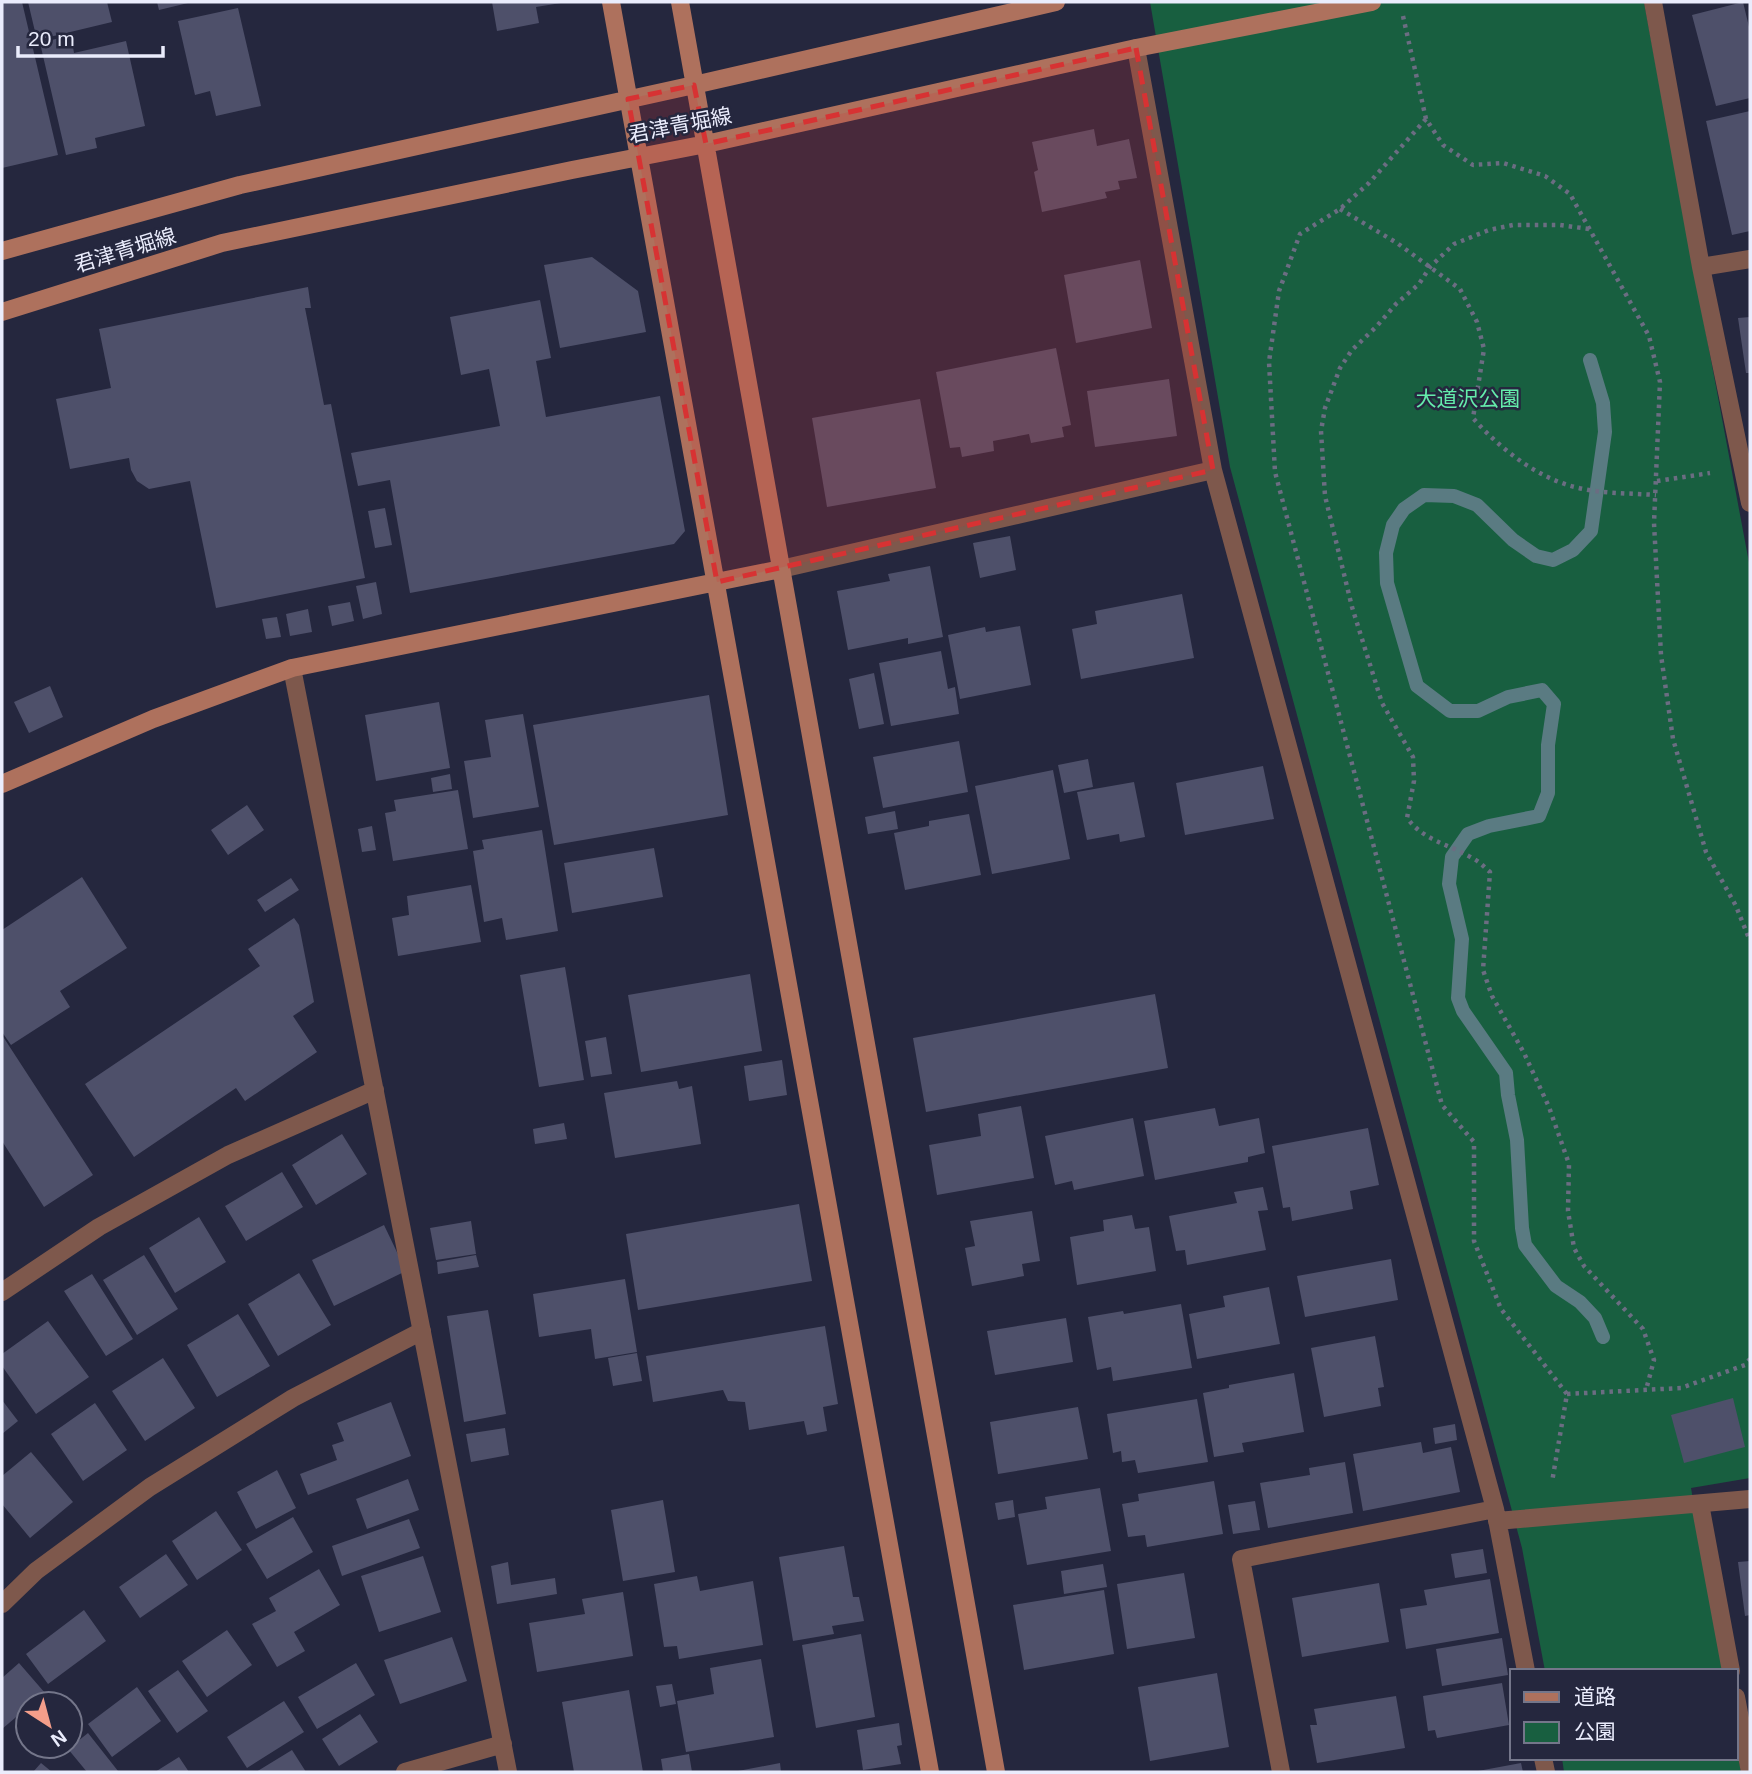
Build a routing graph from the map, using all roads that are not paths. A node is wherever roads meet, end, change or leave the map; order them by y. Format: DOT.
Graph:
graph roads {
  1 [pos="611,2"];
  2 [pos="680,2"];
  3 [pos="1056,2"];
  4 [pos="1373,2"];
  5 [pos="1653,2"];
  6 [pos="1136,48"];
  7 [pos="694,85"];
  8 [pos="628,99"];
  9 [pos="706,144"];
  10 [pos="639,156"];
  11 [pos="2,251"];
  12 [pos="1750,258"];
  13 [pos="1701,267"];
  14 [pos="2,312"];
  15 [pos="1213,470"];
  16 [pos="1750,503"];
  17 [pos="781,569"];
  18 [pos="717,582"];
  19 [pos="292,667"];
  20 [pos="2,784"];
  21 [pos="375,1090"];
  22 [pos="2,1292"];
  23 [pos="422,1331"];
  24 [pos="1750,1499"];
  25 [pos="1700,1504"];
  26 [pos="1496,1515"];
  27 [pos="2,1604"];
  28 [pos="1526,1669"];
  29 [pos="1731,1669"];
  30 [pos="1738,1708"];
  31 [pos="503,1744"];
  32 [pos="405,1772"];
  33 [pos="508,1772"];
  34 [pos="929,1772"];
  35 [pos="996,1772"];
  36 [pos="1281,1772"];
  37 [pos="1750,1772"];
  1 -- 8 [label="street"];
  2 -- 7 [label="street"];
  3 -- 7 [label="street, 君津青堀線"];
  4 -- 6 [label="street, 君津青堀線"];
  5 -- 13 [label="street"];
  6 -- 9 [label="street, 君津青堀線"];
  6 -- 15 [label="street"];
  7 -- 8 [label="street, 君津青堀線"];
  7 -- 9 [label="street"];
  8 -- 10 [label="street"];
  8 -- 11 [label="street, 君津青堀線"];
  9 -- 10 [label="street, 君津青堀線"];
  9 -- 17 [label="street"];
  10 -- 14 [label="street, 君津青堀線"];
  10 -- 18 [label="street"];
  12 -- 13 [label="street"];
  13 -- 16 [label="street"];
  15 -- 17 [label="street"];
  15 -- 26 [label="street"];
  17 -- 18 [label="street"];
  17 -- 35 [label="street"];
  18 -- 19 [label="street"];
  18 -- 34 [label="street"];
  19 -- 20 [label="street"];
  19 -- 21 [label="street"];
  21 -- 22 [label="street"];
  21 -- 23 [label="street"];
  23 -- 27 [label="street"];
  23 -- 31 [label="street"];
  24 -- 25 [label="street"];
  25 -- 26 [label="street"];
  25 -- 29 [label="street"];
  26 -- 28 [label="street"];
  26 -- 36 [label="street"];
  30 -- 37 [label="street"];
  31 -- 32 [label="street"];
  31 -- 33 [label="street"];
}
